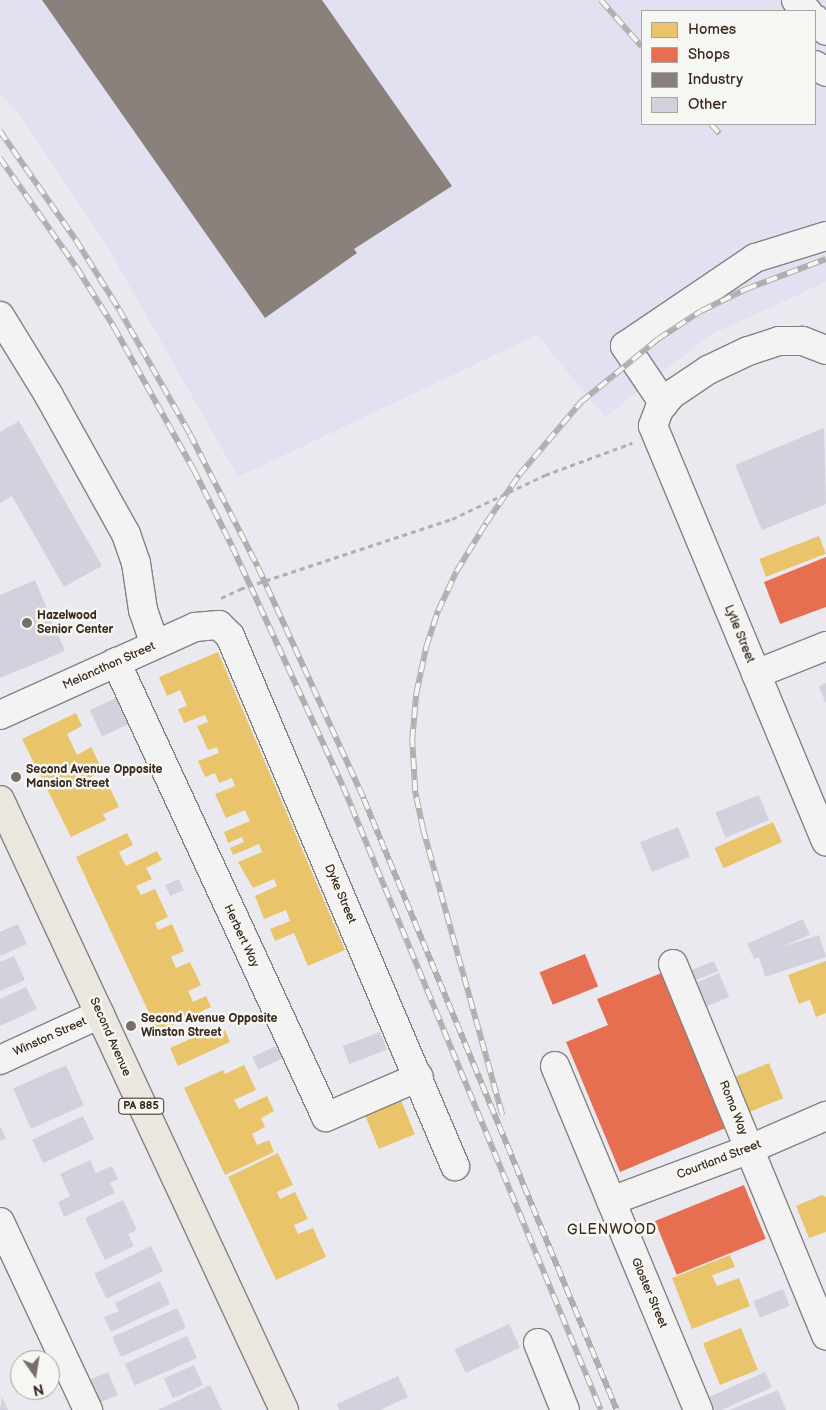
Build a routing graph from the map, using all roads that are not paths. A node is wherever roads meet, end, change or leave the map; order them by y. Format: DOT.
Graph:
graph roads {
  1 [pos="796,0"];
  2 [pos="806,10"];
  3 [pos="816,20"];
  4 [pos="826,31"];
  5 [pos="826,236"];
  6 [pos="0,316"];
  7 [pos="826,350"];
  8 [pos="659,415"];
  9 [pos="219,625"];
  10 [pos="156,644"];
  11 [pos="826,646"];
  12 [pos="116,662"];
  13 [pos="756,674"];
  14 [pos="0,715"];
  15 [pos="0,800"];
  16 [pos="826,841"];
  17 [pos="673,964"];
  18 [pos="100,1014"];
  19 [pos="0,1060"];
  20 [pos="555,1066"];
  21 [pos="418,1077"];
  22 [pos="826,1116"];
  23 [pos="750,1149"];
  24 [pos="454,1166"];
  25 [pos="611,1201"];
  26 [pos="0,1222"];
  27 [pos="826,1336"];
  28 [pos="538,1342"];
  29 [pos="88,1410"];
  30 [pos="284,1410"];
  31 [pos="565,1410"];
  32 [pos="698,1410"];
  1 -- 2 [label="street"];
  3 -- 4 [label="street"];
  5 -- 8 [label="street, Lytle Street"];
  6 -- 10 [label="street"];
  7 -- 8 [label="street"];
  8 -- 13 [label="street, Lytle Street"];
  9 -- 10 [label="street, Melancthon Street"];
  9 -- 21 [label="street, Dyke Street"];
  10 -- 12 [label="street, Melancthon Street"];
  11 -- 13 [label="street"];
  12 -- 14 [label="street, Melancthon Street"];
  12 -- 21 [label="street, Herbert Way"];
  13 -- 16 [label="street, Lytle Street"];
  15 -- 18 [label="main road, Second Avenue / PA 885"];
  17 -- 23 [label="street, Roma Way"];
  18 -- 19 [label="street, Winston Street"];
  18 -- 30 [label="main road, Second Avenue / PA 885"];
  20 -- 25 [label="street, Gloster Street"];
  21 -- 24 [label="street, Dyke Street"];
  22 -- 23 [label="street, Courtland Street"];
  23 -- 25 [label="street, Courtland Street"];
  23 -- 27 [label="street, Roma Way"];
  25 -- 32 [label="street, Gloster Street"];
  26 -- 29 [label="street"];
  28 -- 31 [label="street"];
}
